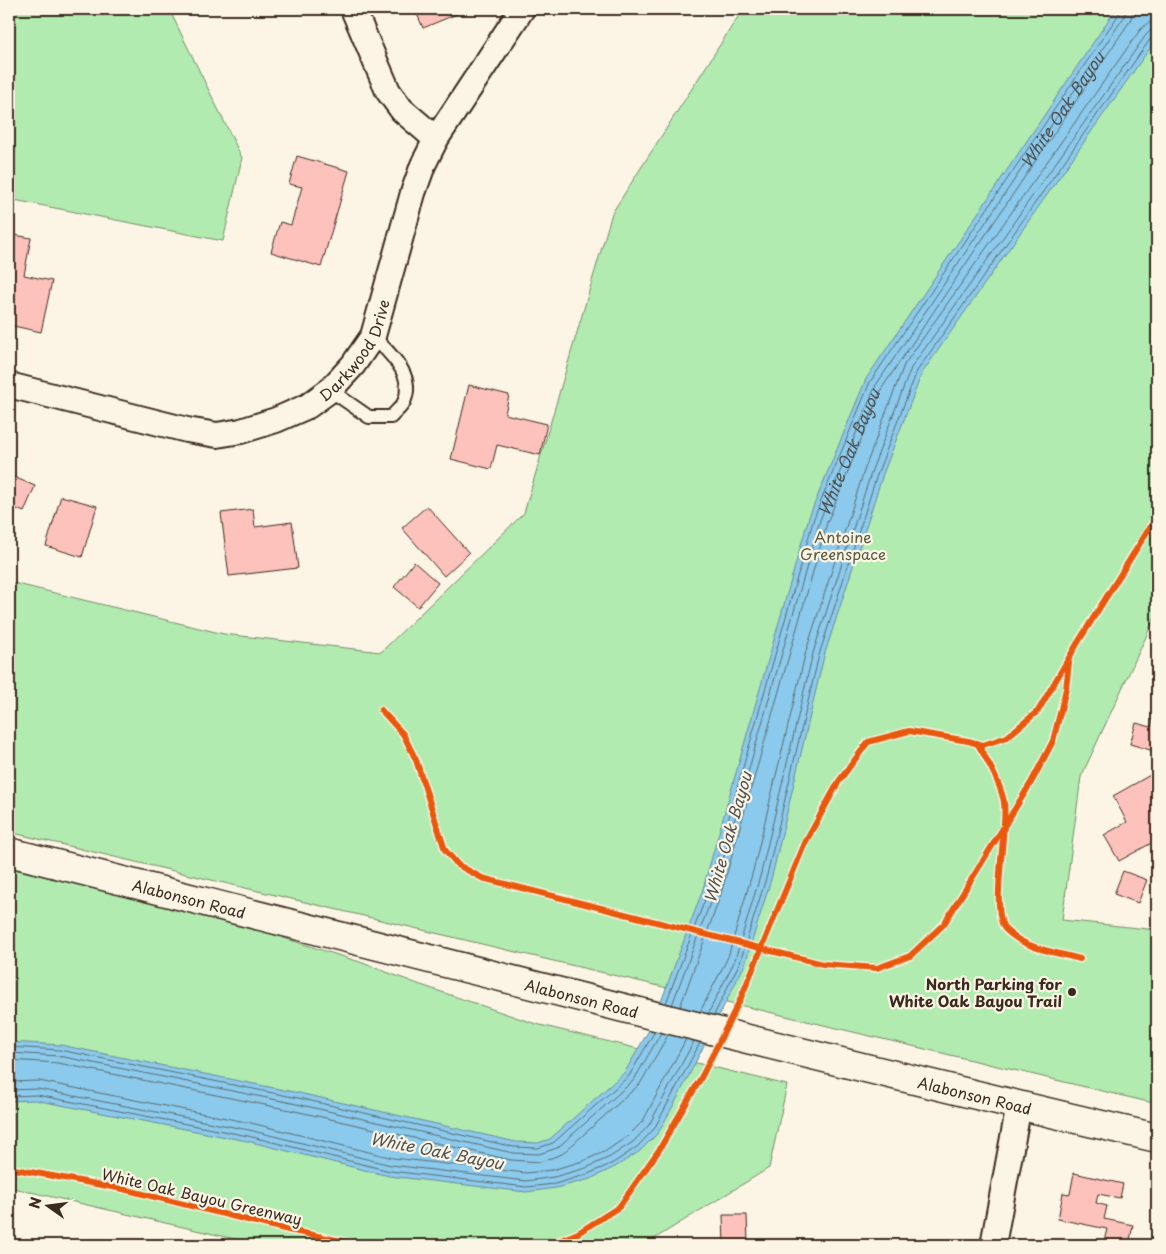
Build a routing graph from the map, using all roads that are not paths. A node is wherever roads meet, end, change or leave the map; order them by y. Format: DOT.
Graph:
graph roads {
  1 [pos="352,9"];
  2 [pos="522,9"];
  3 [pos="436,139"];
  4 [pos="373,336"];
  5 [pos="9,385"];
  6 [pos="330,390"];
  7 [pos="9,852"];
  8 [pos="1019,1105"];
  9 [pos="1157,1138"];
  10 [pos="993,1245"];
  1 -- 3 [label="street"];
  2 -- 3 [label="street, Darkwood Drive"];
  3 -- 4 [label="street, Darkwood Drive"];
  4 -- 6 [label="street, Darkwood Drive"];
  4 -- 6 [label="lane"];
  5 -- 6 [label="street, Darkwood Drive"];
  7 -- 8 [label="street, Alabonson Road"];
  8 -- 9 [label="street, Alabonson Road"];
  8 -- 10 [label="street"];
}
